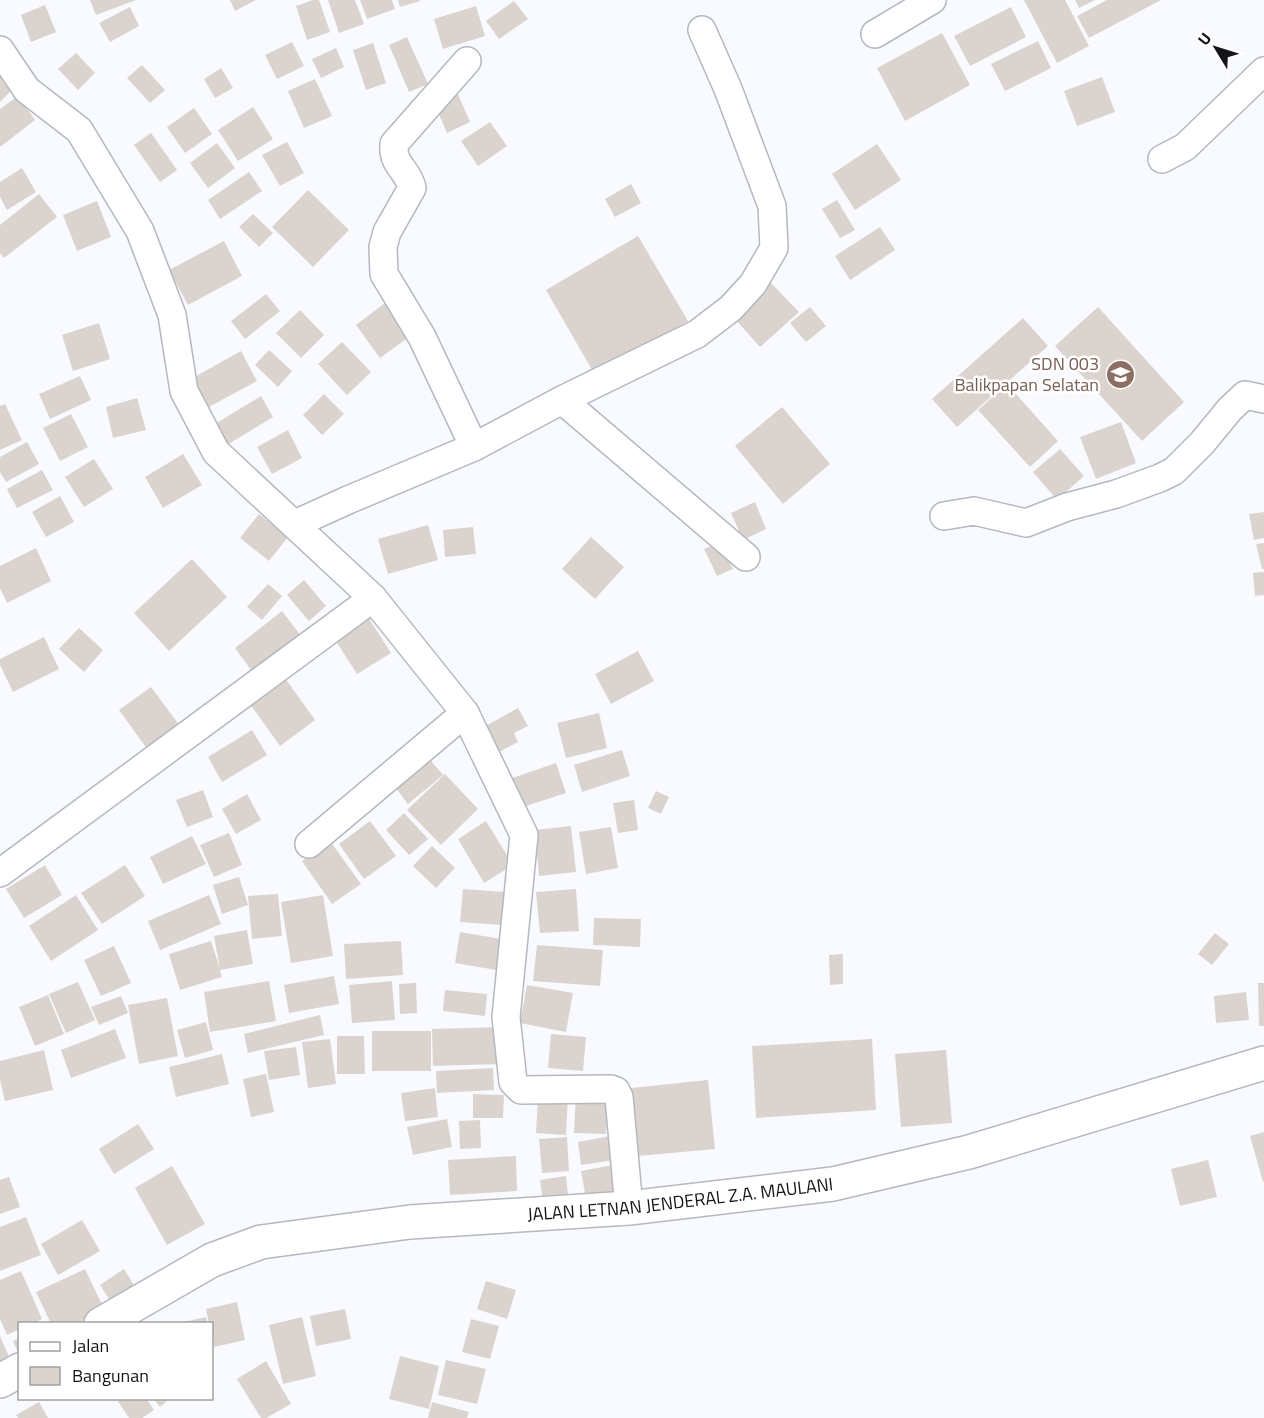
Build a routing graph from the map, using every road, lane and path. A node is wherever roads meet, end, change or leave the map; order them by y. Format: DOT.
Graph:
graph roads {
  1 [pos="932,0"];
  2 [pos="702,30"];
  3 [pos="875,34"];
  4 [pos="0,50"];
  5 [pos="467,61"];
  6 [pos="1264,71"];
  7 [pos="1162,159"];
  8 [pos="1264,399"];
  9 [pos="562,400"];
  10 [pos="474,447"];
  11 [pos="945,516"];
  12 [pos="295,524"];
  13 [pos="746,557"];
  14 [pos="373,598"];
  15 [pos="465,713"];
  16 [pos="309,844"];
  17 [pos="0,873"];
  18 [pos="1264,1063"];
  19 [pos="629,1208"];
  20 [pos="103,1322"];
  21 [pos="18,1371"];
  22 [pos="0,1382"];
  1 -- 3 [label="street"];
  2 -- 9 [label="street"];
  4 -- 12 [label="street"];
  5 -- 10 [label="street"];
  6 -- 7 [label="street"];
  8 -- 11 [label="street"];
  9 -- 10 [label="street"];
  9 -- 13 [label="street"];
  10 -- 12 [label="street"];
  12 -- 14 [label="street"];
  14 -- 15 [label="street"];
  14 -- 17 [label="street"];
  15 -- 16 [label="street"];
  15 -- 19 [label="street"];
  18 -- 19 [label="street, JALAN LETNAN JENDERAL Z.A. MAULANI"];
  19 -- 20 [label="street, JALAN LETNAN JENDERAL Z.A. MAULANI"];
  21 -- 22 [label="street"];
}
